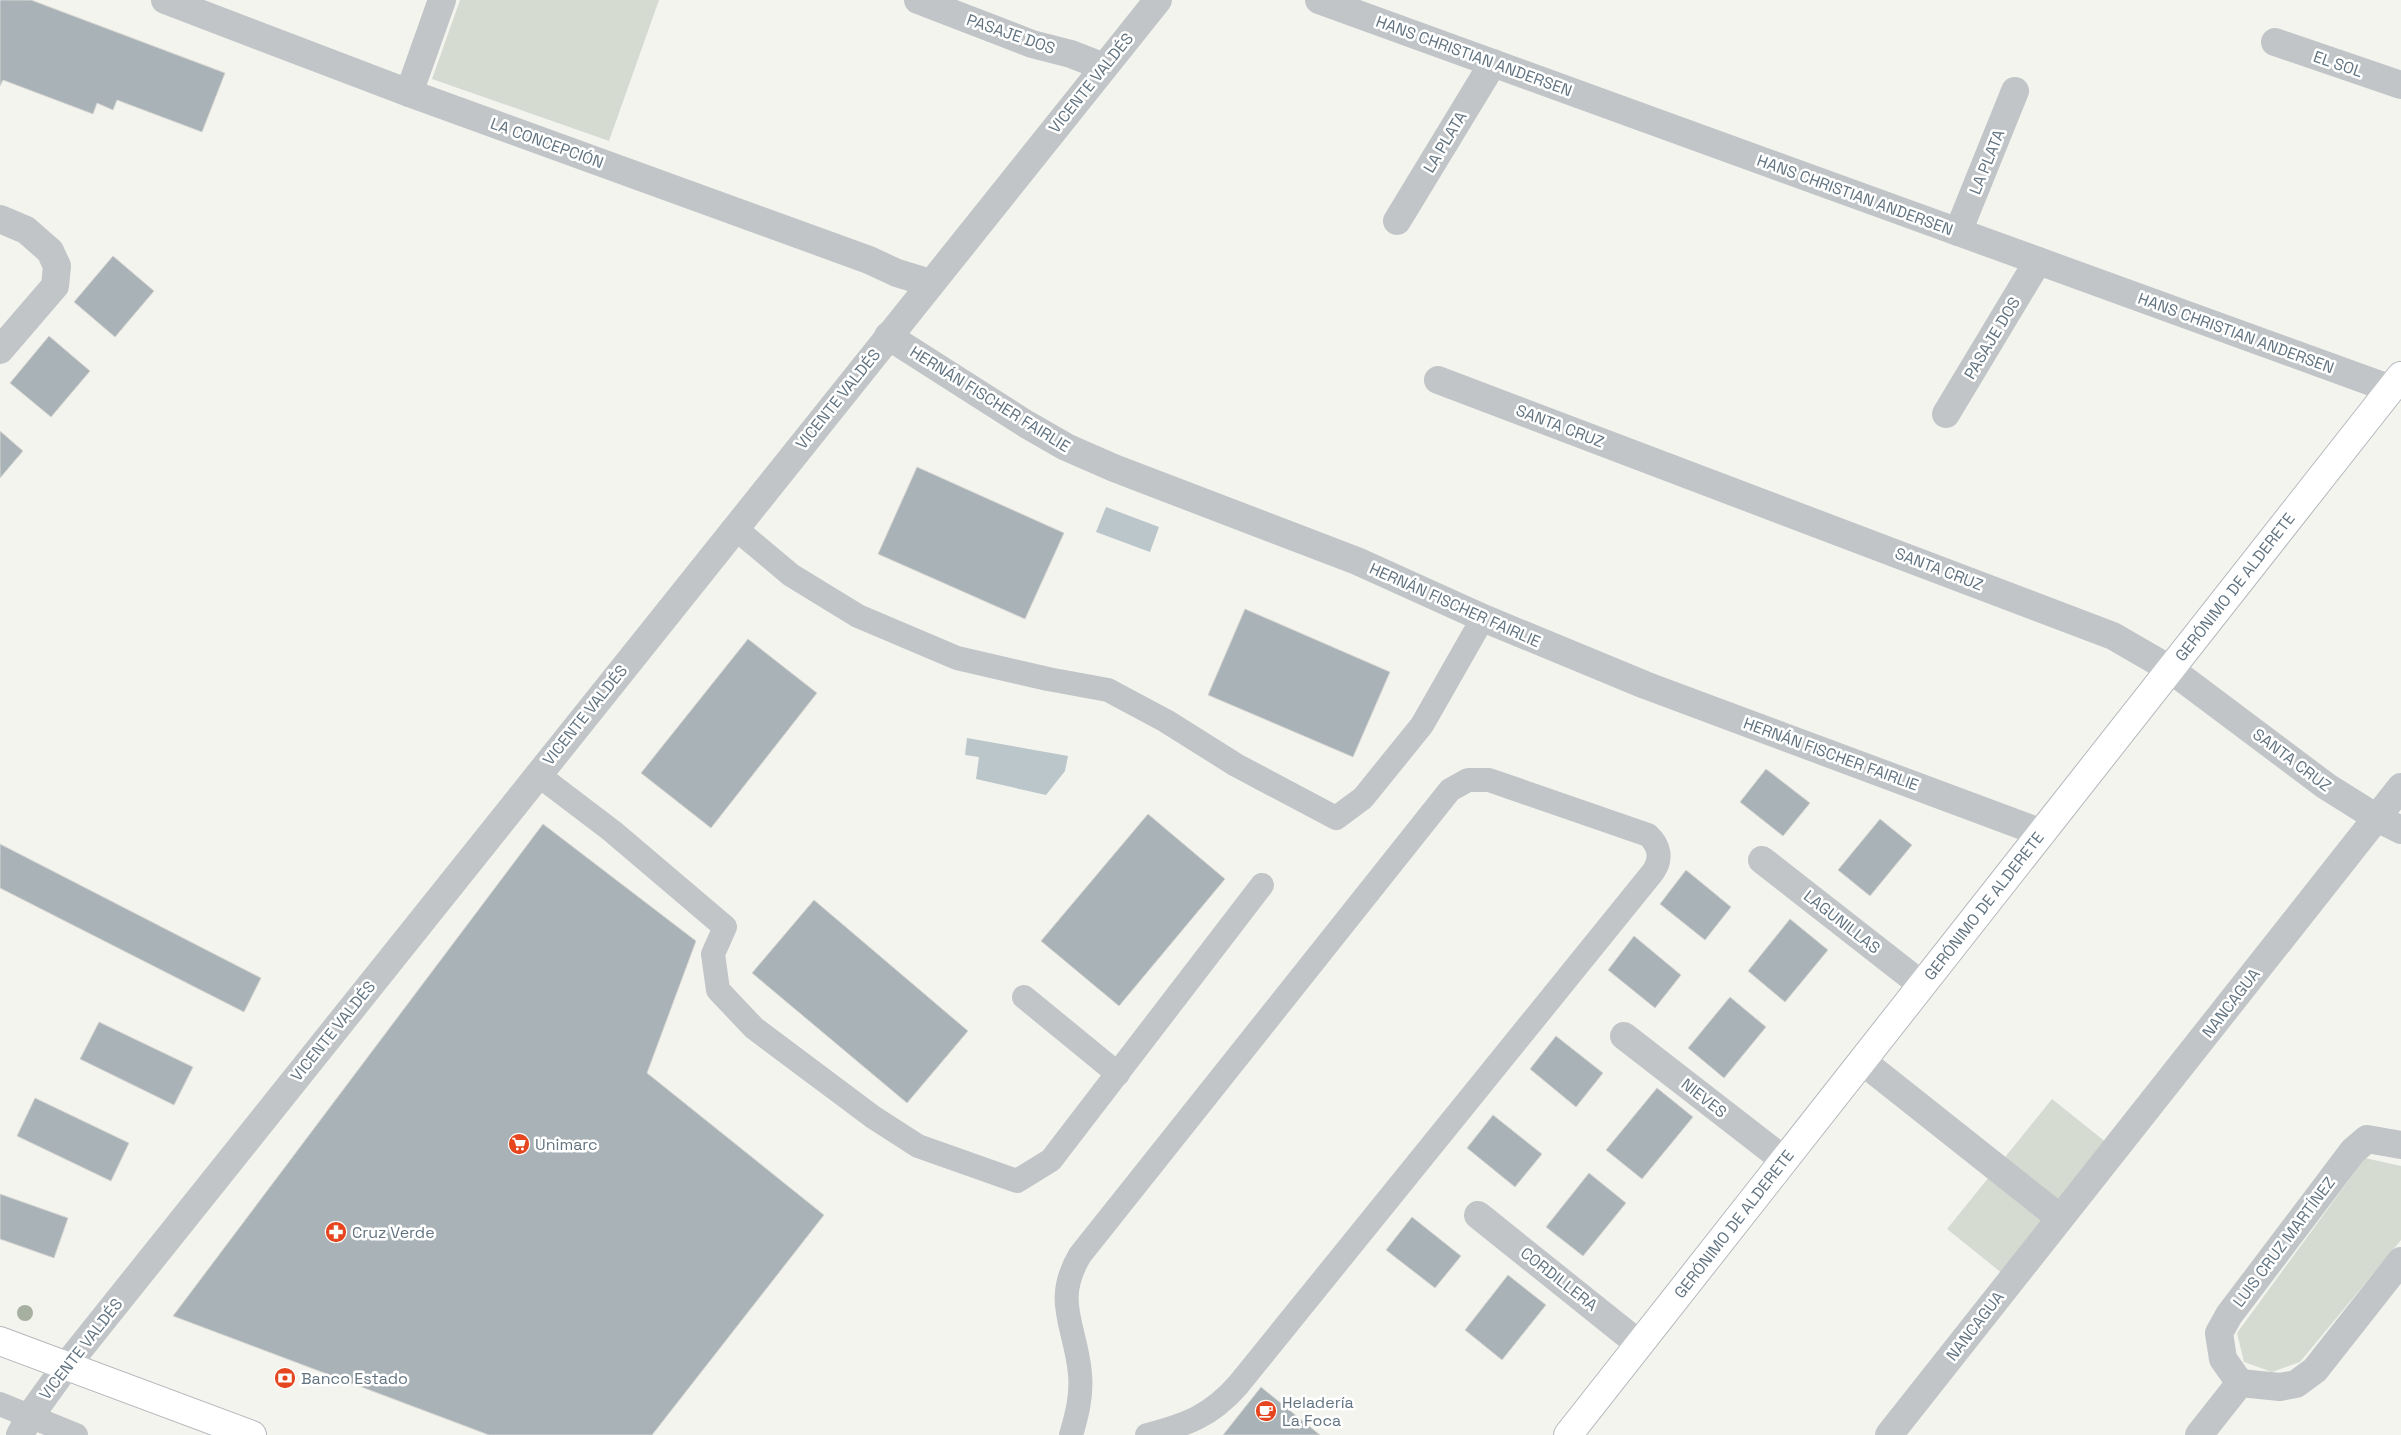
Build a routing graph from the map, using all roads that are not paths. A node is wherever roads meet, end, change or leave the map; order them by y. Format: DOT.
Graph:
graph roads {
  1 [pos="165,0"];
  2 [pos="442,0"];
  3 [pos="918,0"];
  4 [pos="1158,0"];
  5 [pos="1319,0"];
  6 [pos="2275,42"];
  7 [pos="1493,63"];
  8 [pos="1104,66"];
  9 [pos="2401,85"];
  10 [pos="2015,91"];
  11 [pos="409,93"];
  12 [pos="0,219"];
  13 [pos="1397,221"];
  14 [pos="1958,232"];
  15 [pos="2038,261"];
  16 [pos="930,283"];
  17 [pos="888,336"];
  18 [pos="0,350"];
  19 [pos="1438,380"];
  20 [pos="2396,383"];
  21 [pos="1946,414"];
  22 [pos="735,528"];
  23 [pos="1483,618"];
  24 [pos="2170,669"];
  25 [pos="537,774"];
  26 [pos="2401,787"];
  27 [pos="2377,818"];
  28 [pos="2401,830"];
  29 [pos="2042,832"];
  30 [pos="1762,860"];
  31 [pos="1262,885"];
  32 [pos="1922,985"];
  33 [pos="1024,997"];
  34 [pos="1624,1036"];
  35 [pos="1862,1061"];
  36 [pos="1118,1074"];
  37 [pos="2401,1145"];
  38 [pos="1784,1160"];
  39 [pos="1478,1215"];
  40 [pos="2060,1218"];
  41 [pos="2401,1261"];
  42 [pos="0,1341"];
  43 [pos="1640,1344"];
  44 [pos="66,1366"];
  45 [pos="2240,1384"];
  46 [pos="0,1404"];
  47 [pos="25,1426"];
  48 [pos="76,1435"];
  49 [pos="252,1435"];
  50 [pos="1071,1435"];
  51 [pos="1147,1435"];
  52 [pos="1568,1435"];
  53 [pos="1889,1435"];
  54 [pos="2199,1435"];
  1 -- 11 [label="street, LA CONCEPCIÓN"];
  2 -- 11 [label="street"];
  3 -- 8 [label="street, PASAJE DOS"];
  4 -- 8 [label="street, VICENTE VALDÉS"];
  5 -- 7 [label="street, HANS CHRISTIAN ANDERSEN"];
  6 -- 9 [label="street, EL SOL"];
  7 -- 13 [label="street, LA PLATA"];
  7 -- 14 [label="street, HANS CHRISTIAN ANDERSEN"];
  8 -- 16 [label="street, VICENTE VALDÉS"];
  10 -- 14 [label="street, LA PLATA"];
  11 -- 16 [label="street, LA CONCEPCIÓN"];
  12 -- 18 [label="street"];
  14 -- 15 [label="street, HANS CHRISTIAN ANDERSEN"];
  15 -- 20 [label="street, HANS CHRISTIAN ANDERSEN"];
  15 -- 21 [label="street, PASAJE DOS"];
  16 -- 17 [label="street, VICENTE VALDÉS"];
  17 -- 22 [label="street, VICENTE VALDÉS"];
  17 -- 23 [label="street, HERNÁN FISCHER FAIRLIE"];
  19 -- 24 [label="street, SANTA CRUZ"];
  20 -- 24 [label="main road, GERÓNIMO DE ALDERETE"];
  22 -- 23 [label="lane"];
  22 -- 25 [label="street, VICENTE VALDÉS"];
  23 -- 29 [label="street, HERNÁN FISCHER FAIRLIE"];
  24 -- 27 [label="street, SANTA CRUZ"];
  24 -- 29 [label="main road, GERÓNIMO DE ALDERETE"];
  25 -- 36 [label="lane"];
  25 -- 44 [label="street, VICENTE VALDÉS"];
  26 -- 27 [label="street, NANCAGUA"];
  27 -- 28 [label="street, SANTA CRUZ"];
  27 -- 40 [label="street, NANCAGUA"];
  29 -- 32 [label="main road, GERÓNIMO DE ALDERETE"];
  30 -- 32 [label="street, LAGUNILLAS"];
  31 -- 36 [label="lane"];
  32 -- 35 [label="main road, GERÓNIMO DE ALDERETE"];
  33 -- 36 [label="lane"];
  34 -- 38 [label="street, NIEVES"];
  35 -- 38 [label="main road, GERÓNIMO DE ALDERETE"];
  35 -- 40 [label="street"];
  37 -- 45 [label="street, LUIS CRUZ MARTÍNEZ"];
  38 -- 43 [label="main road, GERÓNIMO DE ALDERETE"];
  39 -- 43 [label="street, CORDILLERA"];
  40 -- 53 [label="street, NANCAGUA"];
  41 -- 45 [label="street"];
  42 -- 44 [label="main road"];
  43 -- 52 [label="main road, GERÓNIMO DE ALDERETE"];
  44 -- 47 [label="street, VICENTE VALDÉS"];
  44 -- 49 [label="main road"];
  45 -- 54 [label="street"];
  46 -- 47 [label="lane"];
  47 -- 48 [label="lane"];
  50 -- 51 [label="lane"];
}
